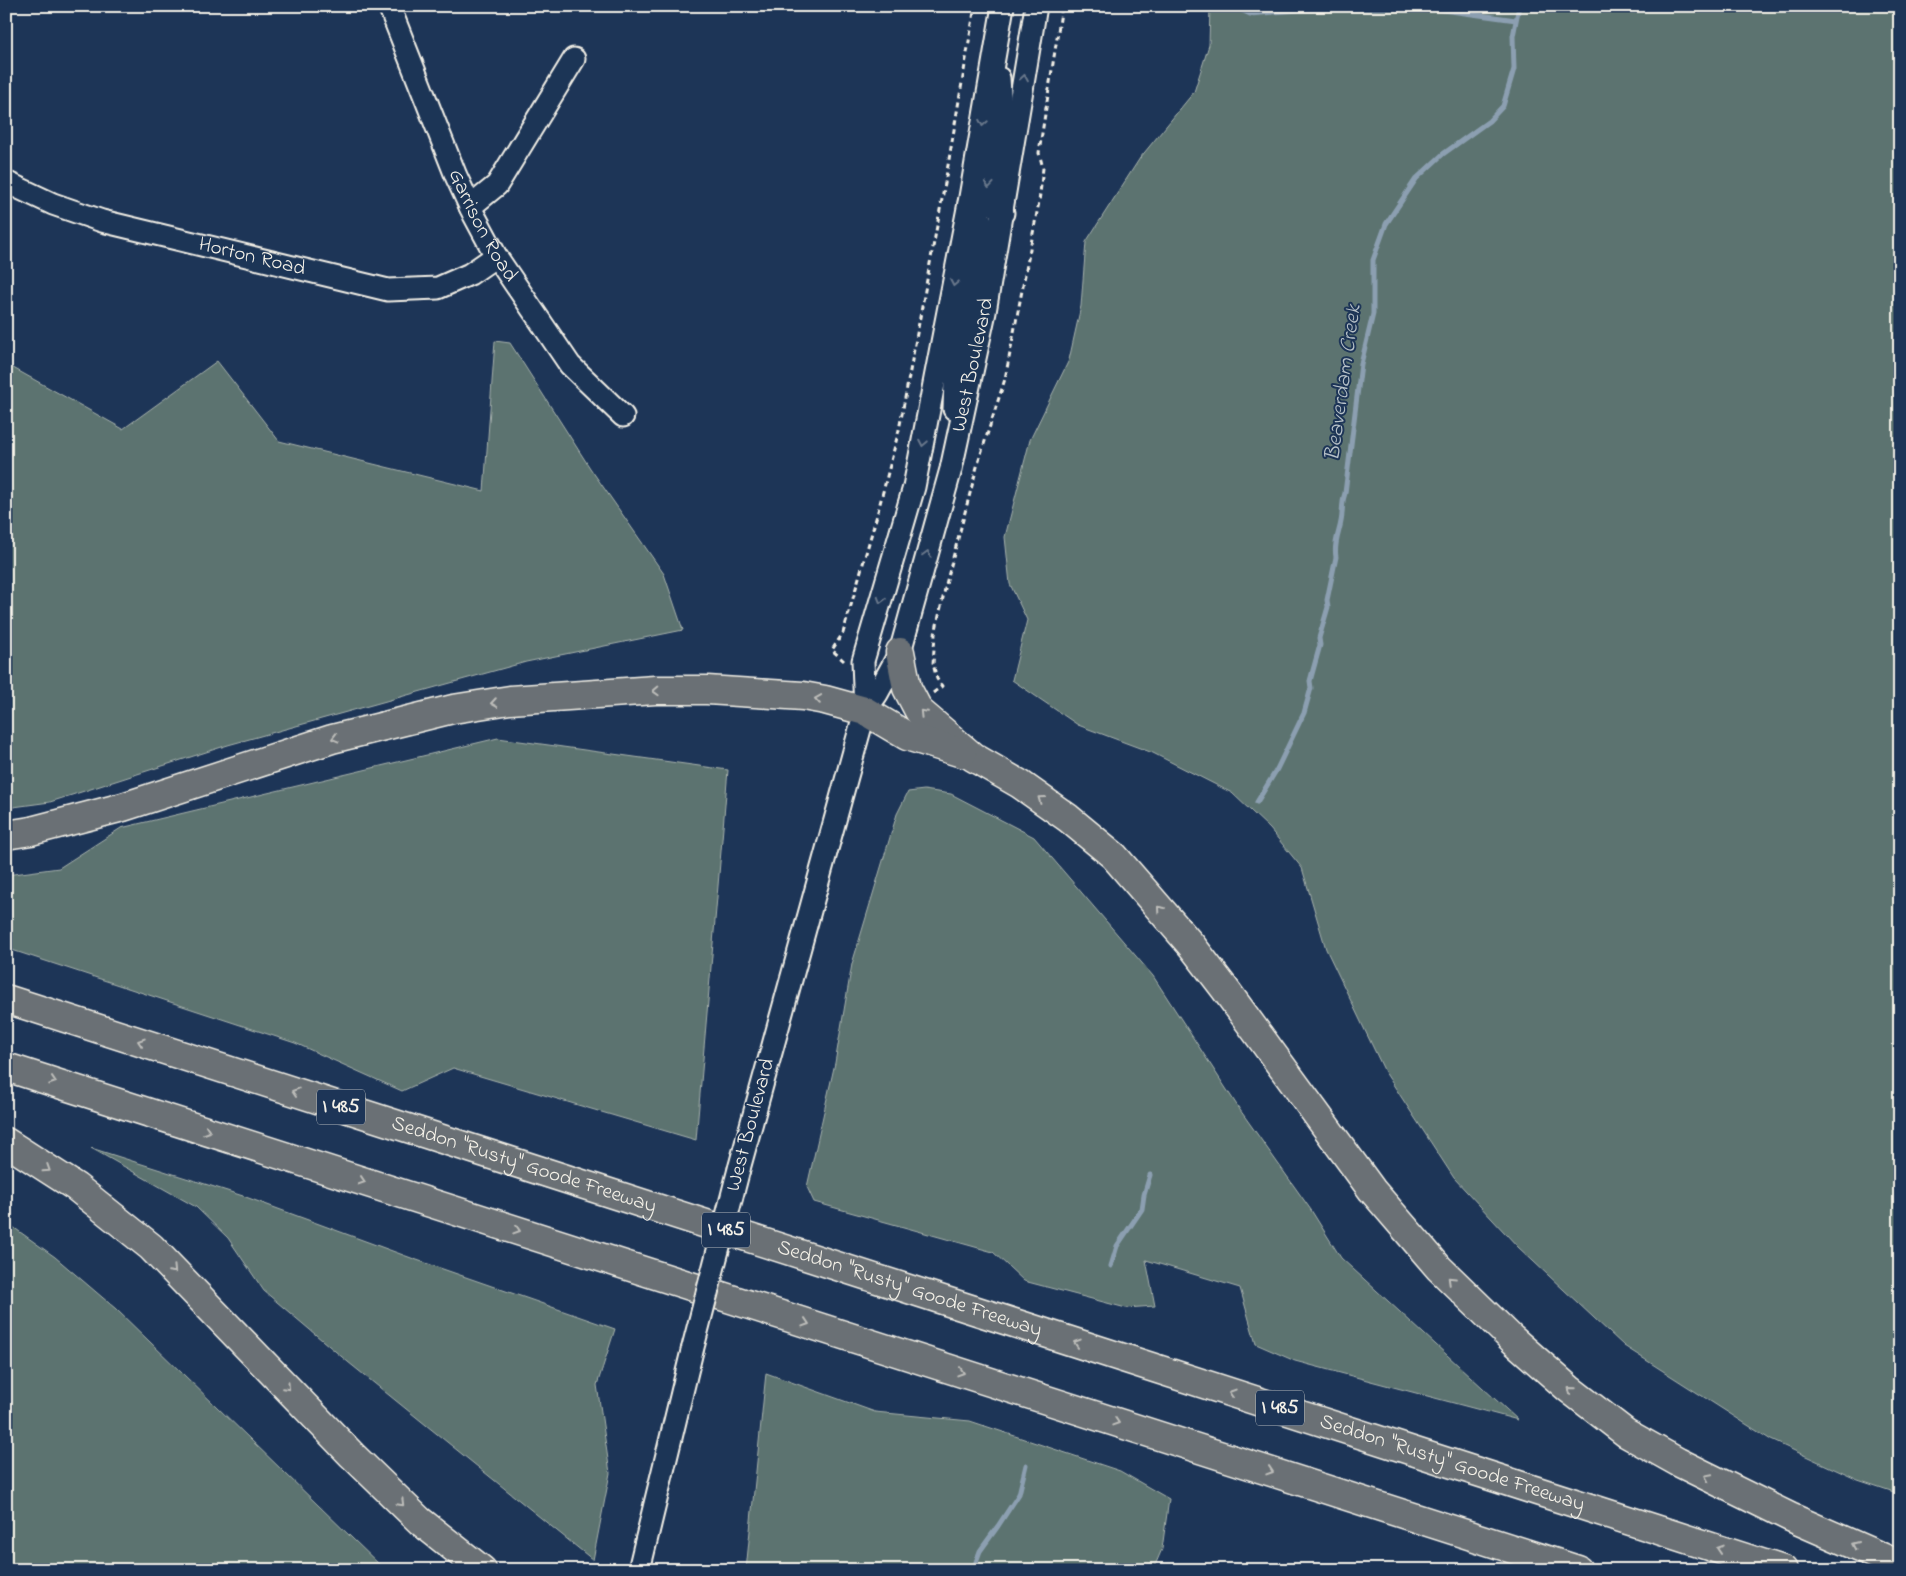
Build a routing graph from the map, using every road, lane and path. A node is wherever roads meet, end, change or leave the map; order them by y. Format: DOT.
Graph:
graph roads {
  1 [pos="389,6"];
  2 [pos="976,6"];
  3 [pos="1003,6"];
  4 [pos="1036,6"];
  5 [pos="1062,6"];
  6 [pos="996,50"];
  7 [pos="574,59"];
  8 [pos="6,182"];
  9 [pos="969,203"];
  10 [pos="470,207"];
  11 [pos="1003,213"];
  12 [pos="496,256"];
  13 [pos="623,416"];
  14 [pos="954,457"];
  15 [pos="900,652"];
  16 [pos="843,660"];
  17 [pos="930,696"];
  18 [pos="865,711"];
  19 [pos="973,757"];
  20 [pos="6,835"];
  21 [pos="6,999"];
  22 [pos="6,1067"];
  23 [pos="6,1142"];
  24 [pos="1900,1565"];
  25 [pos="482,1570"];
  26 [pos="639,1570"];
  27 [pos="1578,1570"];
  28 [pos="1783,1570"];
  1 -- 10 [label="street, Garrison Road"];
  2 -- 16 [label="path"];
  3 -- 6 [label="street, West Boulevard"];
  11 -- 4 [label="street, West Boulevard, one-way"];
  5 -- 17 [label="path"];
  6 -- 9 [label="street, West Boulevard, one-way"];
  6 -- 11 [label="street, one-way"];
  7 -- 10 [label="street"];
  8 -- 12 [label="street, Horton Road"];
  9 -- 14 [label="street"];
  9 -- 18 [label="street, West Boulevard, one-way"];
  10 -- 12 [label="street, Garrison Road"];
  11 -- 14 [label="street, West Boulevard"];
  12 -- 13 [label="street, Garrison Road"];
  15 -- 14 [label="street, West Boulevard, one-way"];
  15 -- 18 [label="street, West Boulevard"];
  19 -- 15 [label="highway, one-way"];
  18 -- 19 [label="highway"];
  18 -- 20 [label="highway, one-way"];
  18 -- 26 [label="street, West Boulevard, bridge"];
  24 -- 19 [label="highway, one-way"];
  28 -- 21 [label="highway, Seddon \"Rusty\" Goode Freeway / I 485, one-way"];
  22 -- 27 [label="highway, one-way"];
  23 -- 25 [label="highway, one-way"];
}
